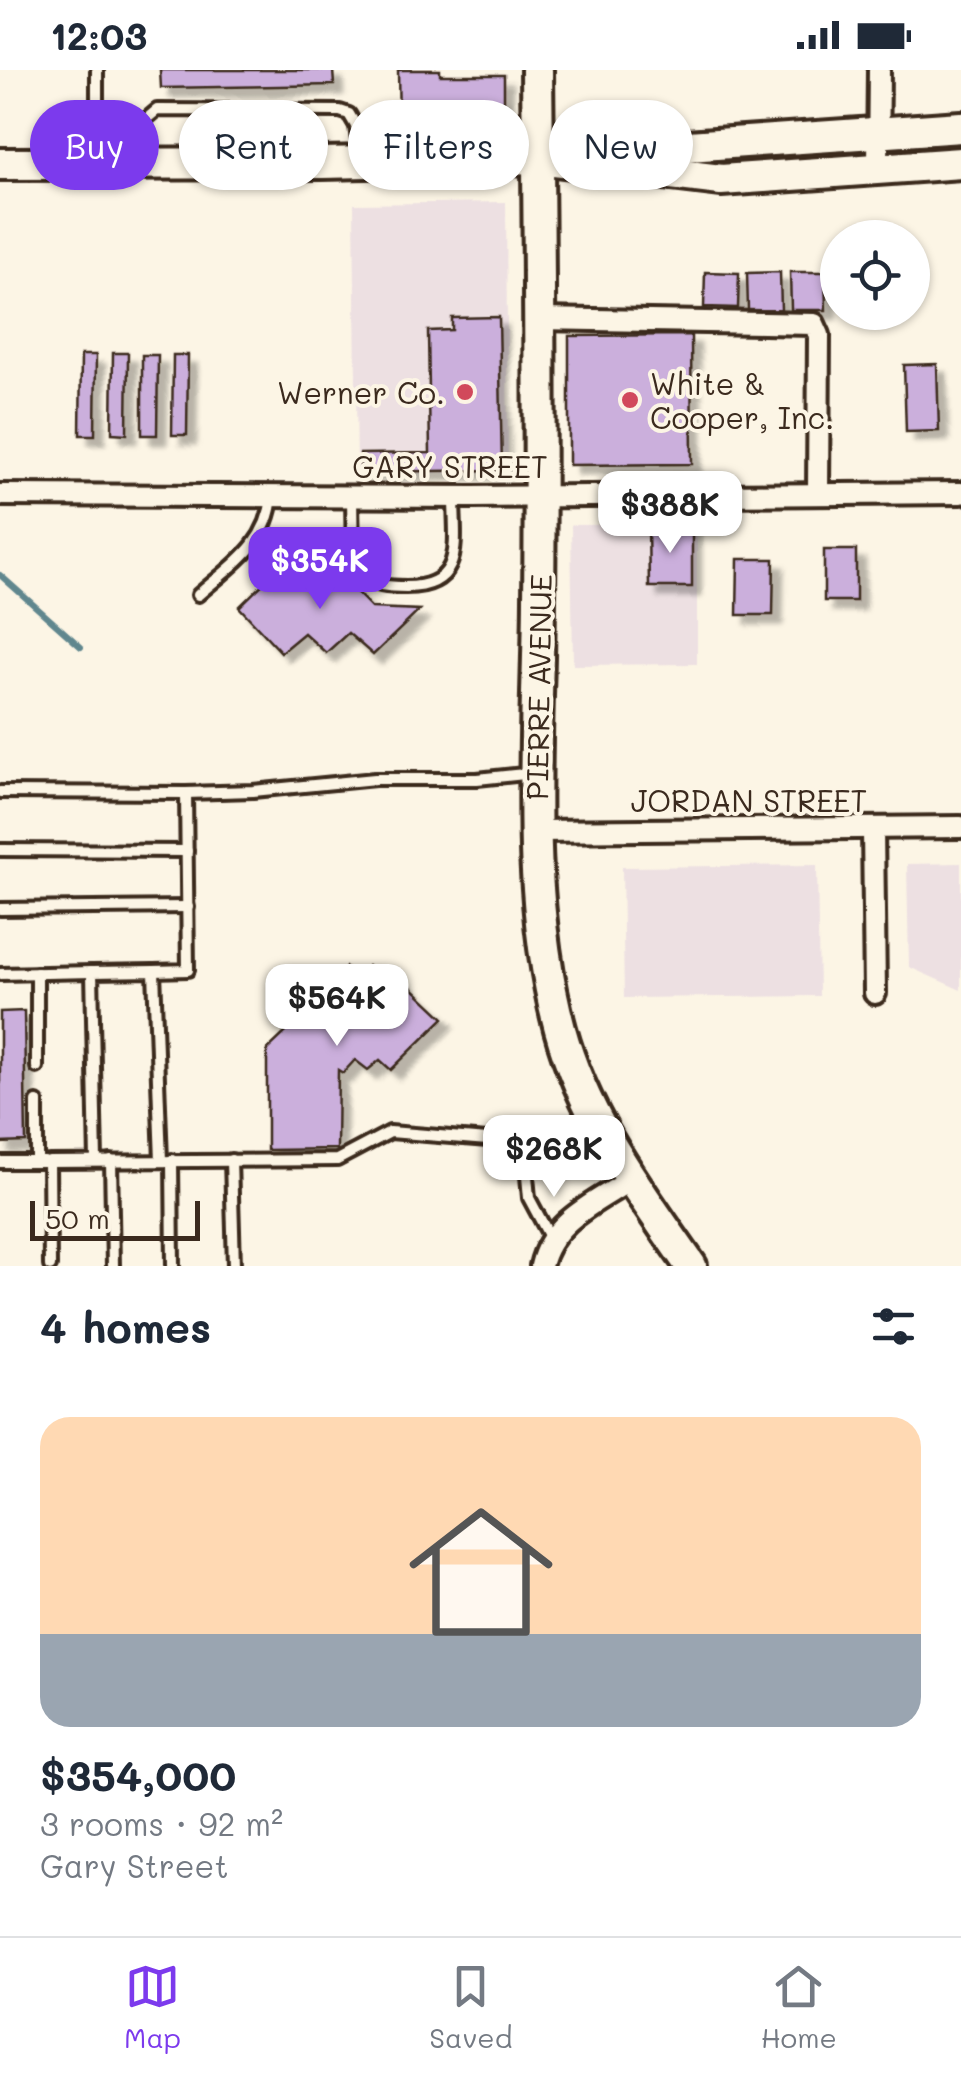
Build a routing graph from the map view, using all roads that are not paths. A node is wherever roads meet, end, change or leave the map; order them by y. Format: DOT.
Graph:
graph roads {
  1 [pos="97,70"];
  2 [pos="537,70"];
  3 [pos="879,70"];
  4 [pos="97,100"];
  5 [pos="159,110"];
  6 [pos="348,114"];
  7 [pos="961,127"];
  8 [pos="879,132"];
  9 [pos="529,158"];
  10 [pos="538,158"];
  11 [pos="348,162"];
  12 [pos="961,163"];
  13 [pos="0,164"];
  14 [pos="30,164"];
  15 [pos="159,164"];
  16 [pos="878,168"];
  17 [pos="539,320"];
  18 [pos="818,493"];
  19 [pos="961,493"];
  20 [pos="0,495"];
  21 [pos="272,496"];
  22 [pos="540,496"];
  23 [pos="352,497"];
  24 [pos="454,497"];
  25 [pos="353,562"];
  26 [pos="360,574"];
  27 [pos="198,595"];
  28 [pos="538,772"];
  29 [pos="0,792"];
  30 [pos="186,793"];
  31 [pos="961,827"];
  32 [pos="536,830"];
  33 [pos="874,830"];
  34 [pos="0,850"];
  35 [pos="186,850"];
  36 [pos="188,908"];
  37 [pos="0,910"];
  38 [pos="154,971"];
  39 [pos="92,972"];
  40 [pos="38,973"];
  41 [pos="0,974"];
  42 [pos="875,993"];
  43 [pos="37,1067"];
  44 [pos="37,1102"];
  45 [pos="231,1160"];
  46 [pos="96,1161"];
  47 [pos="110,1161"];
  48 [pos="166,1161"];
  49 [pos="0,1162"];
  50 [pos="43,1162"];
  51 [pos="630,1180"];
  52 [pos="551,1240"];
  53 [pos="50,1266"];
  54 [pos="113,1266"];
  55 [pos="173,1266"];
  56 [pos="234,1266"];
  57 [pos="542,1266"];
  58 [pos="691,1266"];
  1 -- 4 [label="lane"];
  2 -- 10 [label="street, PIERRE AVENUE"];
  3 -- 8 [label="street"];
  5 -- 6 [label="lane"];
  7 -- 8 [label="street"];
  8 -- 10 [label="street"];
  8 -- 16 [label="street"];
  9 -- 10 [label="street"];
  10 -- 16 [label="street"];
  10 -- 17 [label="street, PIERRE AVENUE"];
  11 -- 15 [label="street"];
  12 -- 16 [label="street"];
  13 -- 14 [label="street"];
  17 -- 18 [label="street"];
  17 -- 22 [label="street, PIERRE AVENUE"];
  18 -- 19 [label="street, GARY STREET"];
  18 -- 22 [label="street, GARY STREET"];
  20 -- 21 [label="street, GARY STREET"];
  21 -- 23 [label="street, GARY STREET"];
  21 -- 27 [label="lane"];
  22 -- 24 [label="street, GARY STREET"];
  22 -- 28 [label="street, PIERRE AVENUE"];
  23 -- 24 [label="street, GARY STREET"];
  23 -- 25 [label="lane"];
  24 -- 26 [label="lane"];
  28 -- 30 [label="lane"];
  28 -- 32 [label="street, PIERRE AVENUE"];
  29 -- 30 [label="lane"];
  30 -- 35 [label="lane"];
  31 -- 33 [label="street, JORDAN STREET"];
  32 -- 33 [label="street, JORDAN STREET"];
  32 -- 51 [label="street, PIERRE AVENUE"];
  33 -- 42 [label="street"];
  34 -- 35 [label="lane"];
  35 -- 36 [label="lane"];
  36 -- 37 [label="lane"];
  36 -- 38 [label="lane"];
  38 -- 39 [label="lane"];
  38 -- 48 [label="lane"];
  39 -- 40 [label="lane"];
  39 -- 46 [label="lane"];
  40 -- 41 [label="lane"];
  40 -- 43 [label="lane"];
  44 -- 50 [label="lane"];
  45 -- 48 [label="lane"];
  45 -- 52 [label="lane"];
  45 -- 56 [label="lane"];
  46 -- 47 [label="lane"];
  46 -- 50 [label="lane"];
  47 -- 48 [label="lane"];
  47 -- 54 [label="lane"];
  48 -- 55 [label="lane"];
  49 -- 50 [label="lane"];
  50 -- 53 [label="lane"];
  51 -- 52 [label="street"];
  51 -- 58 [label="street, PIERRE AVENUE"];
  52 -- 57 [label="street"];
}
